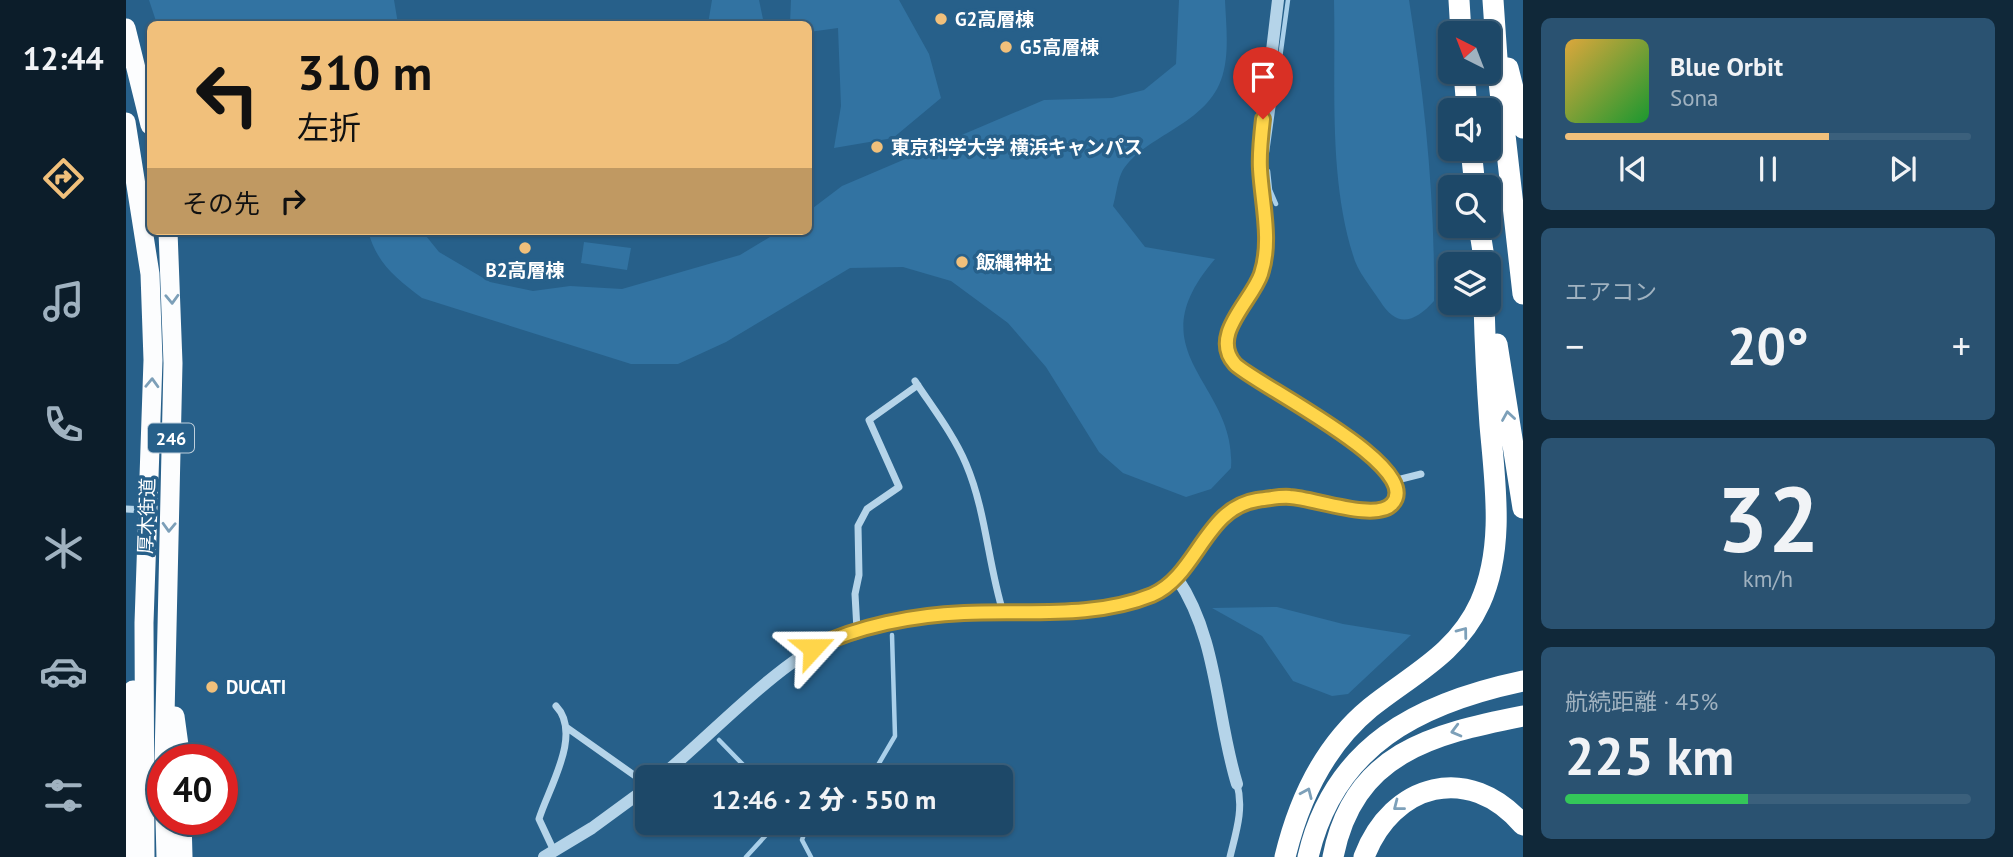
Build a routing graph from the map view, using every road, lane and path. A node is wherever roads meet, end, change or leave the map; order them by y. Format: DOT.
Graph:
graph roads {
  1 [pos="1278,0"];
  2 [pos="1459,0"];
  3 [pos="1494,8"];
  4 [pos="1460,21"];
  5 [pos="126,28"];
  6 [pos="147,113"];
  7 [pos="126,122"];
  8 [pos="1523,128"];
  9 [pos="168,235"];
  10 [pos="1523,295"];
  11 [pos="1485,315"];
  12 [pos="1493,315"];
  13 [pos="1421,474"];
  14 [pos="1393,481"];
  15 [pos="1523,508"];
  16 [pos="126,509"];
  17 [pos="149,510"];
  18 [pos="1177,578"];
  19 [pos="1003,613"];
  20 [pos="145,623"];
  21 [pos="857,630"];
  22 [pos="166,645"];
  23 [pos="1523,681"];
  24 [pos="1523,693"];
  25 [pos="556,706"];
  26 [pos="1523,716"];
  27 [pos="566,727"];
  28 [pos="164,744"];
  29 [pos="179,744"];
  30 [pos="1374,744"];
  31 [pos="674,765"];
  32 [pos="635,777"];
  33 [pos="1237,784"];
  34 [pos="635,795"];
  35 [pos="1523,825"];
  36 [pos="165,835"];
  37 [pos="182,835"];
  38 [pos="549,854"];
  39 [pos="128,857"];
  40 [pos="145,857"];
  41 [pos="166,857"];
  42 [pos="183,857"];
  43 [pos="1230,857"];
  44 [pos="1285,857"];
  45 [pos="1308,857"];
  46 [pos="1333,857"];
  47 [pos="1364,857"];
  1 -- 14 [label="street"];
  2 -- 4 [label="highway"];
  3 -- 8 [label="highway"];
  3 -- 10 [label="highway"];
  5 -- 6 [label="highway"];
  17 -- 7 [label="highway, 厚木街道 / 246, one-way"];
  9 -- 22 [label="highway, 厚木街道 / 246, one-way"];
  44 -- 11 [label="highway, one-way"];
  15 -- 12 [label="highway, one-way"];
  13 -- 14 [label="street"];
  14 -- 18 [label="street"];
  16 -- 17 [label="street"];
  17 -- 20 [label="highway, 厚木街道 / 246"];
  18 -- 19 [label="street"];
  18 -- 33 [label="street"];
  19 -- 21 [label="street"];
  19 -- 21 [label="street"];
  20 -- 39 [label="highway"];
  20 -- 40 [label="highway, 厚木街道 / 246"];
  21 -- 31 [label="street"];
  22 -- 28 [label="highway, 厚木街道 / 246"];
  22 -- 29 [label="highway"];
  23 -- 30 [label="highway"];
  24 -- 30 [label="highway"];
  25 -- 27 [label="street"];
  26 -- 46 [label="highway, one-way"];
  27 -- 32 [label="street"];
  27 -- 38 [label="street"];
  30 -- 45 [label="highway"];
  33 -- 43 [label="street"];
  34 -- 38 [label="street"];
  35 -- 47 [label="highway, one-way"];
  36 -- 41 [label="highway"];
  37 -- 42 [label="highway"];
}
